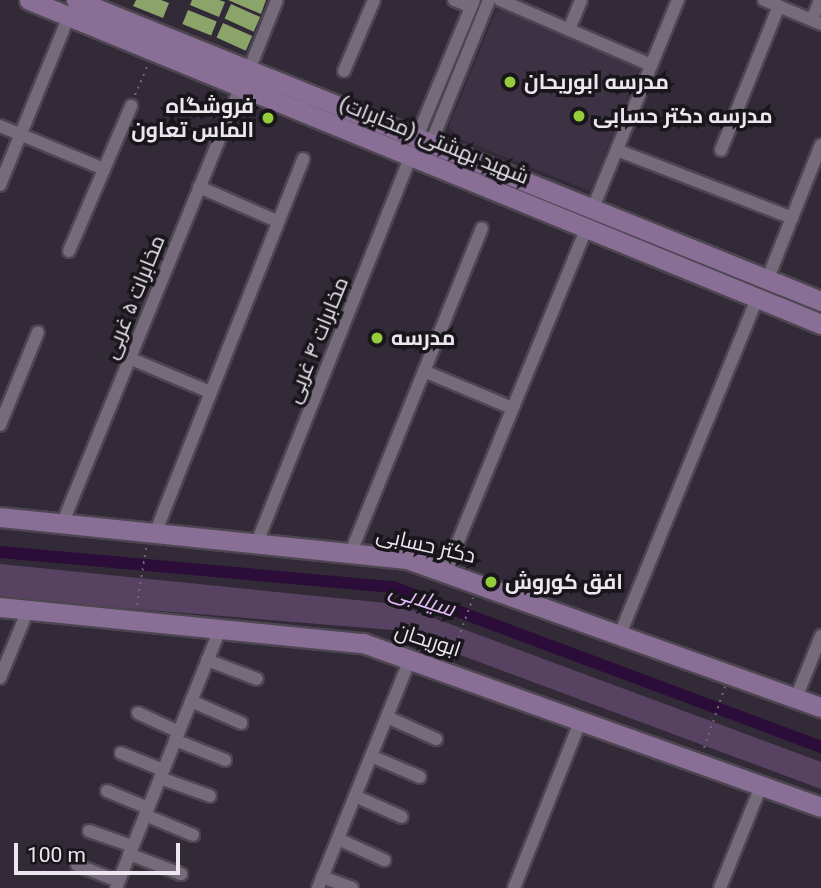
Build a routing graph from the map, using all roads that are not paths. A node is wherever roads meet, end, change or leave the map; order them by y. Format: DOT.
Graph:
graph roads {
  1 [pos="29,0"];
  2 [pos="277,0"];
  3 [pos="374,0"];
  4 [pos="454,0"];
  5 [pos="489,0"];
  6 [pos="500,0"];
  7 [pos="581,0"];
  8 [pos="678,0"];
  9 [pos="764,0"];
  10 [pos="820,0"];
  11 [pos="75,4"];
  12 [pos="473,4"];
  13 [pos="779,6"];
  14 [pos="816,22"];
  15 [pos="569,30"];
  16 [pos="178,51"];
  17 [pos="651,65"];
  18 [pos="344,71"];
  19 [pos="245,78"];
  20 [pos="131,106"];
  21 [pos="0,126"];
  22 [pos="21,135"];
  23 [pos="420,145"];
  24 [pos="821,145"];
  25 [pos="617,150"];
  26 [pos="721,150"];
  27 [pos="303,159"];
  28 [pos="104,169"];
  29 [pos="0,185"];
  30 [pos="200,187"];
  31 [pos="590,218"];
  32 [pos="792,218"];
  33 [pos="277,220"];
  34 [pos="482,228"];
  35 [pos="69,251"];
  36 [pos="768,278"];
  37 [pos="758,296"];
  38 [pos="821,301"];
  39 [pos="821,324"];
  40 [pos="38,332"];
  41 [pos="129,358"];
  42 [pos="424,371"];
  43 [pos="210,392"];
  44 [pos="512,408"];
  45 [pos="0,425"];
  46 [pos="0,517"];
  47 [pos="63,523"];
  48 [pos="152,531"];
  49 [pos="258,540"];
  50 [pos="351,552"];
  51 [pos="446,571"];
  52 [pos="0,607"];
  53 [pos="28,610"];
  54 [pos="221,627"];
  55 [pos="621,632"];
  56 [pos="821,636"];
  57 [pos="411,657"];
  58 [pos="207,660"];
  59 [pos="0,678"];
  60 [pos="257,679"];
  61 [pos="796,698"];
  62 [pos="191,701"];
  63 [pos="821,707"];
  64 [pos="138,713"];
  65 [pos="387,717"];
  66 [pos="581,720"];
  67 [pos="241,723"];
  68 [pos="177,736"];
  69 [pos="436,739"];
  70 [pos="121,753"];
  71 [pos="371,756"];
  72 [pos="225,760"];
  73 [pos="162,774"];
  74 [pos="420,777"];
  75 [pos="761,786"];
  76 [pos="107,791"];
  77 [pos="210,796"];
  78 [pos="355,796"];
  79 [pos="821,807"];
  80 [pos="146,812"];
  81 [pos="402,817"];
  82 [pos="89,831"];
  83 [pos="193,835"];
  84 [pos="338,839"];
  85 [pos="131,850"];
  86 [pos="384,860"];
  87 [pos="77,865"];
  88 [pos="181,874"];
  89 [pos="320,882"];
  90 [pos="117,885"];
  91 [pos="352,888"];
  92 [pos="514,888"];
  93 [pos="719,888"];
  1 -- 11 [label="main road, شهید بهشتی (مخابرات)"];
  2 -- 19 [label="street, مخابرات ۵ غربی"];
  3 -- 18 [label="street"];
  4 -- 12 [label="street"];
  5 -- 23 [label="street"];
  6 -- 15 [label="street"];
  7 -- 15 [label="street"];
  8 -- 17 [label="street"];
  9 -- 13 [label="street"];
  10 -- 14 [label="street"];
  11 -- 16 [label="main road, شهید بهشتی (مخابرات)"];
  11 -- 16 [label="main road, شهید بهشتی (مخابرات)"];
  11 -- 22 [label="street"];
  12 -- 23 [label="street"];
  13 -- 14 [label="street"];
  13 -- 26 [label="street"];
  15 -- 17 [label="street"];
  16 -- 19 [label="main road, شهید بهشتی (مخابرات)"];
  17 -- 25 [label="street"];
  19 -- 23 [label="main road, شهید بهشتی (مخابرات)"];
  19 -- 30 [label="street, مخابرات ۵ غربی"];
  20 -- 28 [label="street"];
  21 -- 22 [label="street"];
  22 -- 28 [label="street"];
  22 -- 29 [label="street"];
  23 -- 31 [label="main road, شهید بهشتی (مخابرات)"];
  23 -- 49 [label="street, مخابرات ۴ غربی"];
  24 -- 32 [label="street"];
  25 -- 31 [label="street"];
  25 -- 32 [label="street"];
  27 -- 33 [label="street"];
  28 -- 35 [label="street"];
  30 -- 33 [label="street"];
  30 -- 41 [label="street, مخابرات ۵ غربی"];
  31 -- 36 [label="main road, شهید بهشتی (مخابرات)"];
  31 -- 37 [label="main road, شهید بهشتی (مخابرات)"];
  31 -- 44 [label="street"];
  32 -- 36 [label="street"];
  33 -- 43 [label="street"];
  34 -- 42 [label="street"];
  36 -- 38 [label="main road, شهید بهشتی (مخابرات)"];
  37 -- 39 [label="main road, شهید بهشتی (مخابرات)"];
  37 -- 55 [label="street"];
  40 -- 45 [label="street"];
  41 -- 43 [label="street"];
  41 -- 47 [label="street, مخابرات ۵ غربی"];
  42 -- 44 [label="street"];
  42 -- 50 [label="street"];
  43 -- 48 [label="street"];
  44 -- 51 [label="street"];
  46 -- 47 [label="main road, دکتر حسابی"];
  47 -- 48 [label="main road, دکتر حسابی"];
  48 -- 49 [label="main road, دکتر حسابی"];
  49 -- 50 [label="main road, دکتر حسابی"];
  50 -- 51 [label="main road, دکتر حسابی"];
  51 -- 55 [label="main road, دکتر حسابی"];
  52 -- 53 [label="main road, ابوریحان"];
  53 -- 54 [label="main road, ابوریحان"];
  53 -- 59 [label="street"];
  54 -- 57 [label="main road, ابوریحان"];
  54 -- 58 [label="street"];
  55 -- 61 [label="main road, دکتر حسابی"];
  56 -- 61 [label="street"];
  57 -- 65 [label="street"];
  57 -- 66 [label="main road, ابوریحان"];
  58 -- 60 [label="street"];
  58 -- 62 [label="street"];
  61 -- 63 [label="main road, دکتر حسابی"];
  62 -- 67 [label="street"];
  62 -- 68 [label="street"];
  64 -- 68 [label="street"];
  65 -- 69 [label="street"];
  65 -- 71 [label="street"];
  66 -- 75 [label="main road, ابوریحان"];
  66 -- 92 [label="street"];
  68 -- 72 [label="street"];
  68 -- 73 [label="street"];
  70 -- 73 [label="street"];
  71 -- 74 [label="street"];
  71 -- 78 [label="street"];
  73 -- 77 [label="street"];
  73 -- 80 [label="street"];
  75 -- 79 [label="main road, ابوریحان"];
  75 -- 93 [label="street"];
  76 -- 80 [label="street"];
  78 -- 81 [label="street"];
  78 -- 84 [label="street"];
  80 -- 83 [label="street"];
  80 -- 85 [label="street"];
  82 -- 85 [label="street"];
  84 -- 86 [label="street"];
  84 -- 89 [label="street"];
  85 -- 88 [label="street"];
  85 -- 90 [label="street"];
  87 -- 90 [label="street"];
  89 -- 91 [label="street"];
}
